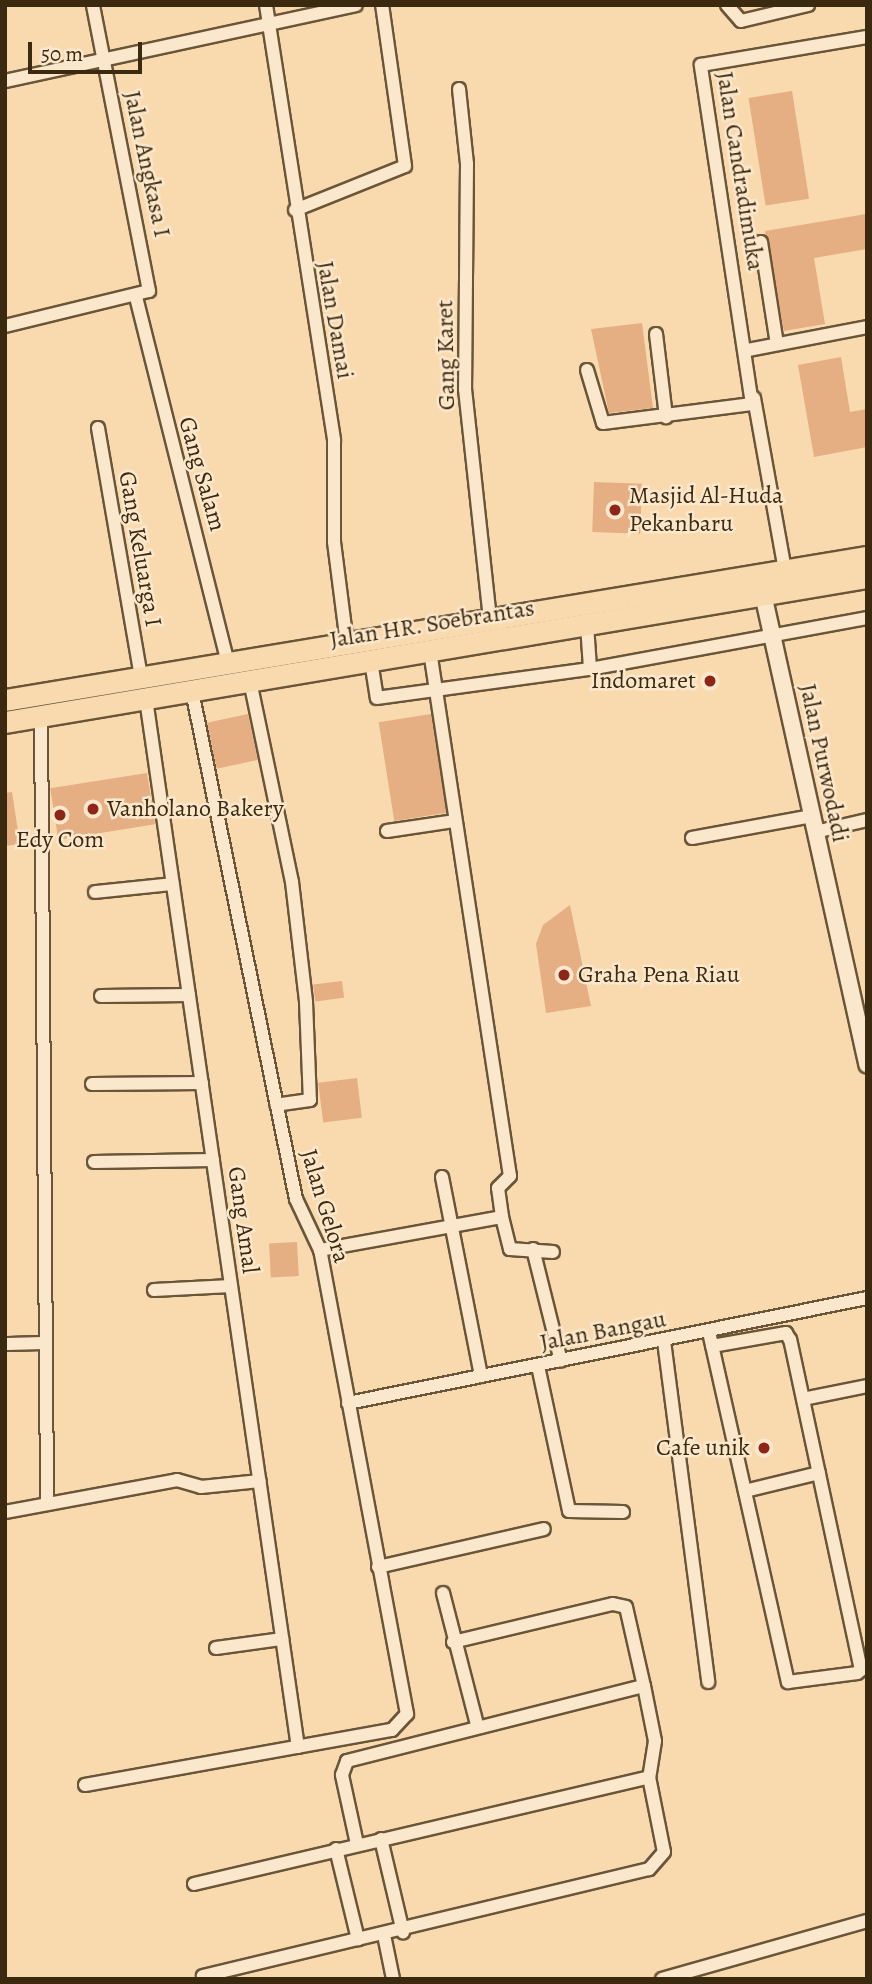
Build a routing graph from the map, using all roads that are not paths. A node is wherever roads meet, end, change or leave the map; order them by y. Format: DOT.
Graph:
graph roads {
  1 [pos="93,5"];
  2 [pos="266,5"];
  3 [pos="356,5"];
  4 [pos="382,5"];
  5 [pos="727,5"];
  6 [pos="807,5"];
  7 [pos="270,22"];
  8 [pos="867,37"];
  9 [pos="104,61"];
  10 [pos="5,81"];
  11 [pos="459,89"];
  12 [pos="295,210"];
  13 [pos="761,242"];
  14 [pos="135,298"];
  15 [pos="5,326"];
  16 [pos="867,327"];
  17 [pos="656,334"];
  18 [pos="777,344"];
  19 [pos="748,350"];
  20 [pos="587,370"];
  21 [pos="751,402"];
  22 [pos="666,417"];
  23 [pos="98,428"];
  24 [pos="867,557"];
  25 [pos="785,570"];
  26 [pos="867,577"];
  27 [pos="763,594"];
  28 [pos="867,618"];
  29 [pos="490,620"];
  30 [pos="587,625"];
  31 [pos="772,634"];
  32 [pos="346,643"];
  33 [pos="430,651"];
  34 [pos="371,661"];
  35 [pos="228,663"];
  36 [pos="590,668"];
  37 [pos="141,677"];
  38 [pos="250,681"];
  39 [pos="436,687"];
  40 [pos="192,691"];
  41 [pos="146,699"];
  42 [pos="5,700"];
  43 [pos="41,716"];
  44 [pos="5,722"];
  45 [pos="867,820"];
  46 [pos="455,821"];
  47 [pos="814,824"];
  48 [pos="387,831"];
  49 [pos="692,838"];
  50 [pos="173,884"];
  51 [pos="95,892"];
  52 [pos="189,995"];
  53 [pos="101,996"];
  54 [pos="861,1010"];
  55 [pos="867,1065"];
  56 [pos="202,1083"];
  57 [pos="92,1084"];
  58 [pos="276,1105"];
  59 [pos="213,1160"];
  60 [pos="94,1162"];
  61 [pos="442,1177"];
  62 [pos="502,1217"];
  63 [pos="450,1225"];
  64 [pos="533,1249"];
  65 [pos="320,1250"];
  66 [pos="553,1252"];
  67 [pos="231,1286"];
  68 [pos="155,1290"];
  69 [pos="867,1298"];
  70 [pos="709,1332"];
  71 [pos="664,1341"];
  72 [pos="46,1343"];
  73 [pos="5,1345"];
  74 [pos="712,1346"];
  75 [pos="561,1361"];
  76 [pos="538,1366"];
  77 [pos="481,1376"];
  78 [pos="867,1386"];
  79 [pos="803,1399"];
  80 [pos="348,1403"];
  81 [pos="819,1473"];
  82 [pos="260,1481"];
  83 [pos="745,1491"];
  84 [pos="47,1504"];
  85 [pos="5,1511"];
  86 [pos="623,1513"];
  87 [pos="544,1529"];
  88 [pos="378,1567"];
  89 [pos="443,1593"];
  90 [pos="282,1639"];
  91 [pos="453,1642"];
  92 [pos="216,1648"];
  93 [pos="708,1682"];
  94 [pos="644,1686"];
  95 [pos="477,1724"];
  96 [pos="298,1747"];
  97 [pos="649,1777"];
  98 [pos="85,1785"];
  99 [pos="381,1839"];
  100 [pos="357,1844"];
  101 [pos="336,1849"];
  102 [pos="194,1884"];
  103 [pos="867,1921"];
  104 [pos="403,1931"];
  105 [pos="384,1935"];
  106 [pos="358,1939"];
  107 [pos="203,1976"];
  108 [pos="393,1979"];
  109 [pos="662,1979"];
  1 -- 9 [label="street, Jalan Angkasa I"];
  2 -- 7 [label="street, Jalan Damai"];
  3 -- 7 [label="street"];
  4 -- 12 [label="street"];
  5 -- 6 [label="street"];
  7 -- 9 [label="street"];
  7 -- 12 [label="street, Jalan Damai"];
  8 -- 19 [label="street, Jalan Candradimuka"];
  9 -- 10 [label="street"];
  9 -- 14 [label="street, Jalan Angkasa I"];
  11 -- 29 [label="street, Gang Karet"];
  12 -- 32 [label="street, Jalan Damai"];
  13 -- 18 [label="street"];
  14 -- 15 [label="street"];
  14 -- 35 [label="street, Gang Salam"];
  16 -- 18 [label="street"];
  17 -- 22 [label="street"];
  18 -- 19 [label="street"];
  19 -- 21 [label="street, Jalan Candradimuka"];
  20 -- 22 [label="street"];
  21 -- 22 [label="street"];
  21 -- 25 [label="street, Jalan Candradimuka"];
  23 -- 37 [label="street, Gang Keluarga I"];
  24 -- 25 [label="main road, Jalan HR. Soebrantas"];
  25 -- 29 [label="main road, Jalan HR. Soebrantas"];
  26 -- 27 [label="main road, Jalan HR. Soebrantas"];
  27 -- 30 [label="main road, Jalan HR. Soebrantas"];
  27 -- 31 [label="street, Jalan Purwodadi"];
  28 -- 31 [label="street"];
  29 -- 32 [label="main road, Jalan HR. Soebrantas"];
  30 -- 33 [label="main road, Jalan HR. Soebrantas"];
  30 -- 36 [label="street"];
  31 -- 36 [label="street"];
  31 -- 47 [label="street, Jalan Purwodadi"];
  32 -- 35 [label="main road, Jalan HR. Soebrantas"];
  33 -- 34 [label="main road, Jalan HR. Soebrantas"];
  33 -- 39 [label="street"];
  34 -- 38 [label="main road, Jalan HR. Soebrantas"];
  34 -- 39 [label="street"];
  35 -- 37 [label="main road, Jalan HR. Soebrantas"];
  36 -- 39 [label="street"];
  37 -- 42 [label="main road, Jalan HR. Soebrantas"];
  38 -- 40 [label="main road, Jalan HR. Soebrantas"];
  38 -- 58 [label="street"];
  39 -- 46 [label="street"];
  40 -- 41 [label="main road, Jalan HR. Soebrantas"];
  40 -- 58 [label="street, Jalan Gelora"];
  41 -- 43 [label="main road, Jalan HR. Soebrantas"];
  41 -- 50 [label="street, Gang Amal"];
  43 -- 44 [label="main road, Jalan HR. Soebrantas"];
  43 -- 72 [label="street"];
  45 -- 47 [label="street"];
  46 -- 48 [label="street"];
  46 -- 62 [label="street"];
  47 -- 49 [label="street"];
  47 -- 54 [label="street, Jalan Purwodadi"];
  50 -- 51 [label="street"];
  50 -- 52 [label="street, Gang Amal"];
  52 -- 53 [label="street"];
  52 -- 56 [label="street, Gang Amal"];
  54 -- 55 [label="street, Jalan Purwodadi"];
  56 -- 57 [label="street"];
  56 -- 59 [label="street, Gang Amal"];
  58 -- 65 [label="street, Jalan Gelora"];
  59 -- 60 [label="street"];
  59 -- 67 [label="street, Gang Amal"];
  61 -- 63 [label="street"];
  62 -- 63 [label="street"];
  62 -- 64 [label="street"];
  63 -- 65 [label="street"];
  63 -- 77 [label="street"];
  64 -- 66 [label="street"];
  64 -- 75 [label="street"];
  65 -- 80 [label="street, Jalan Gelora"];
  67 -- 68 [label="street"];
  67 -- 82 [label="street, Gang Amal"];
  69 -- 70 [label="street, Jalan Bangau"];
  70 -- 71 [label="street, Jalan Bangau"];
  70 -- 74 [label="street"];
  71 -- 75 [label="street, Jalan Bangau"];
  71 -- 93 [label="street"];
  72 -- 73 [label="street"];
  72 -- 84 [label="street"];
  74 -- 79 [label="street"];
  74 -- 83 [label="street"];
  75 -- 76 [label="street, Jalan Bangau"];
  76 -- 77 [label="street, Jalan Bangau"];
  76 -- 86 [label="street"];
  77 -- 80 [label="street, Jalan Bangau"];
  78 -- 79 [label="street"];
  79 -- 81 [label="street"];
  80 -- 88 [label="street, Jalan Gelora"];
  81 -- 83 [label="street"];
  81 -- 83 [label="street"];
  82 -- 84 [label="street"];
  82 -- 90 [label="street, Gang Amal"];
  84 -- 85 [label="street"];
  87 -- 88 [label="street"];
  88 -- 96 [label="street, Jalan Gelora"];
  89 -- 91 [label="street"];
  90 -- 92 [label="street"];
  90 -- 96 [label="street, Gang Amal"];
  91 -- 94 [label="street"];
  91 -- 95 [label="street"];
  94 -- 95 [label="street"];
  94 -- 97 [label="street"];
  95 -- 100 [label="street"];
  96 -- 98 [label="street"];
  97 -- 99 [label="street"];
  97 -- 104 [label="street"];
  99 -- 100 [label="street"];
  99 -- 104 [label="street"];
  100 -- 101 [label="street"];
  101 -- 102 [label="street"];
  101 -- 106 [label="street"];
  103 -- 109 [label="street"];
  104 -- 105 [label="street"];
  105 -- 106 [label="street"];
  105 -- 108 [label="street"];
  106 -- 107 [label="street"];
}
